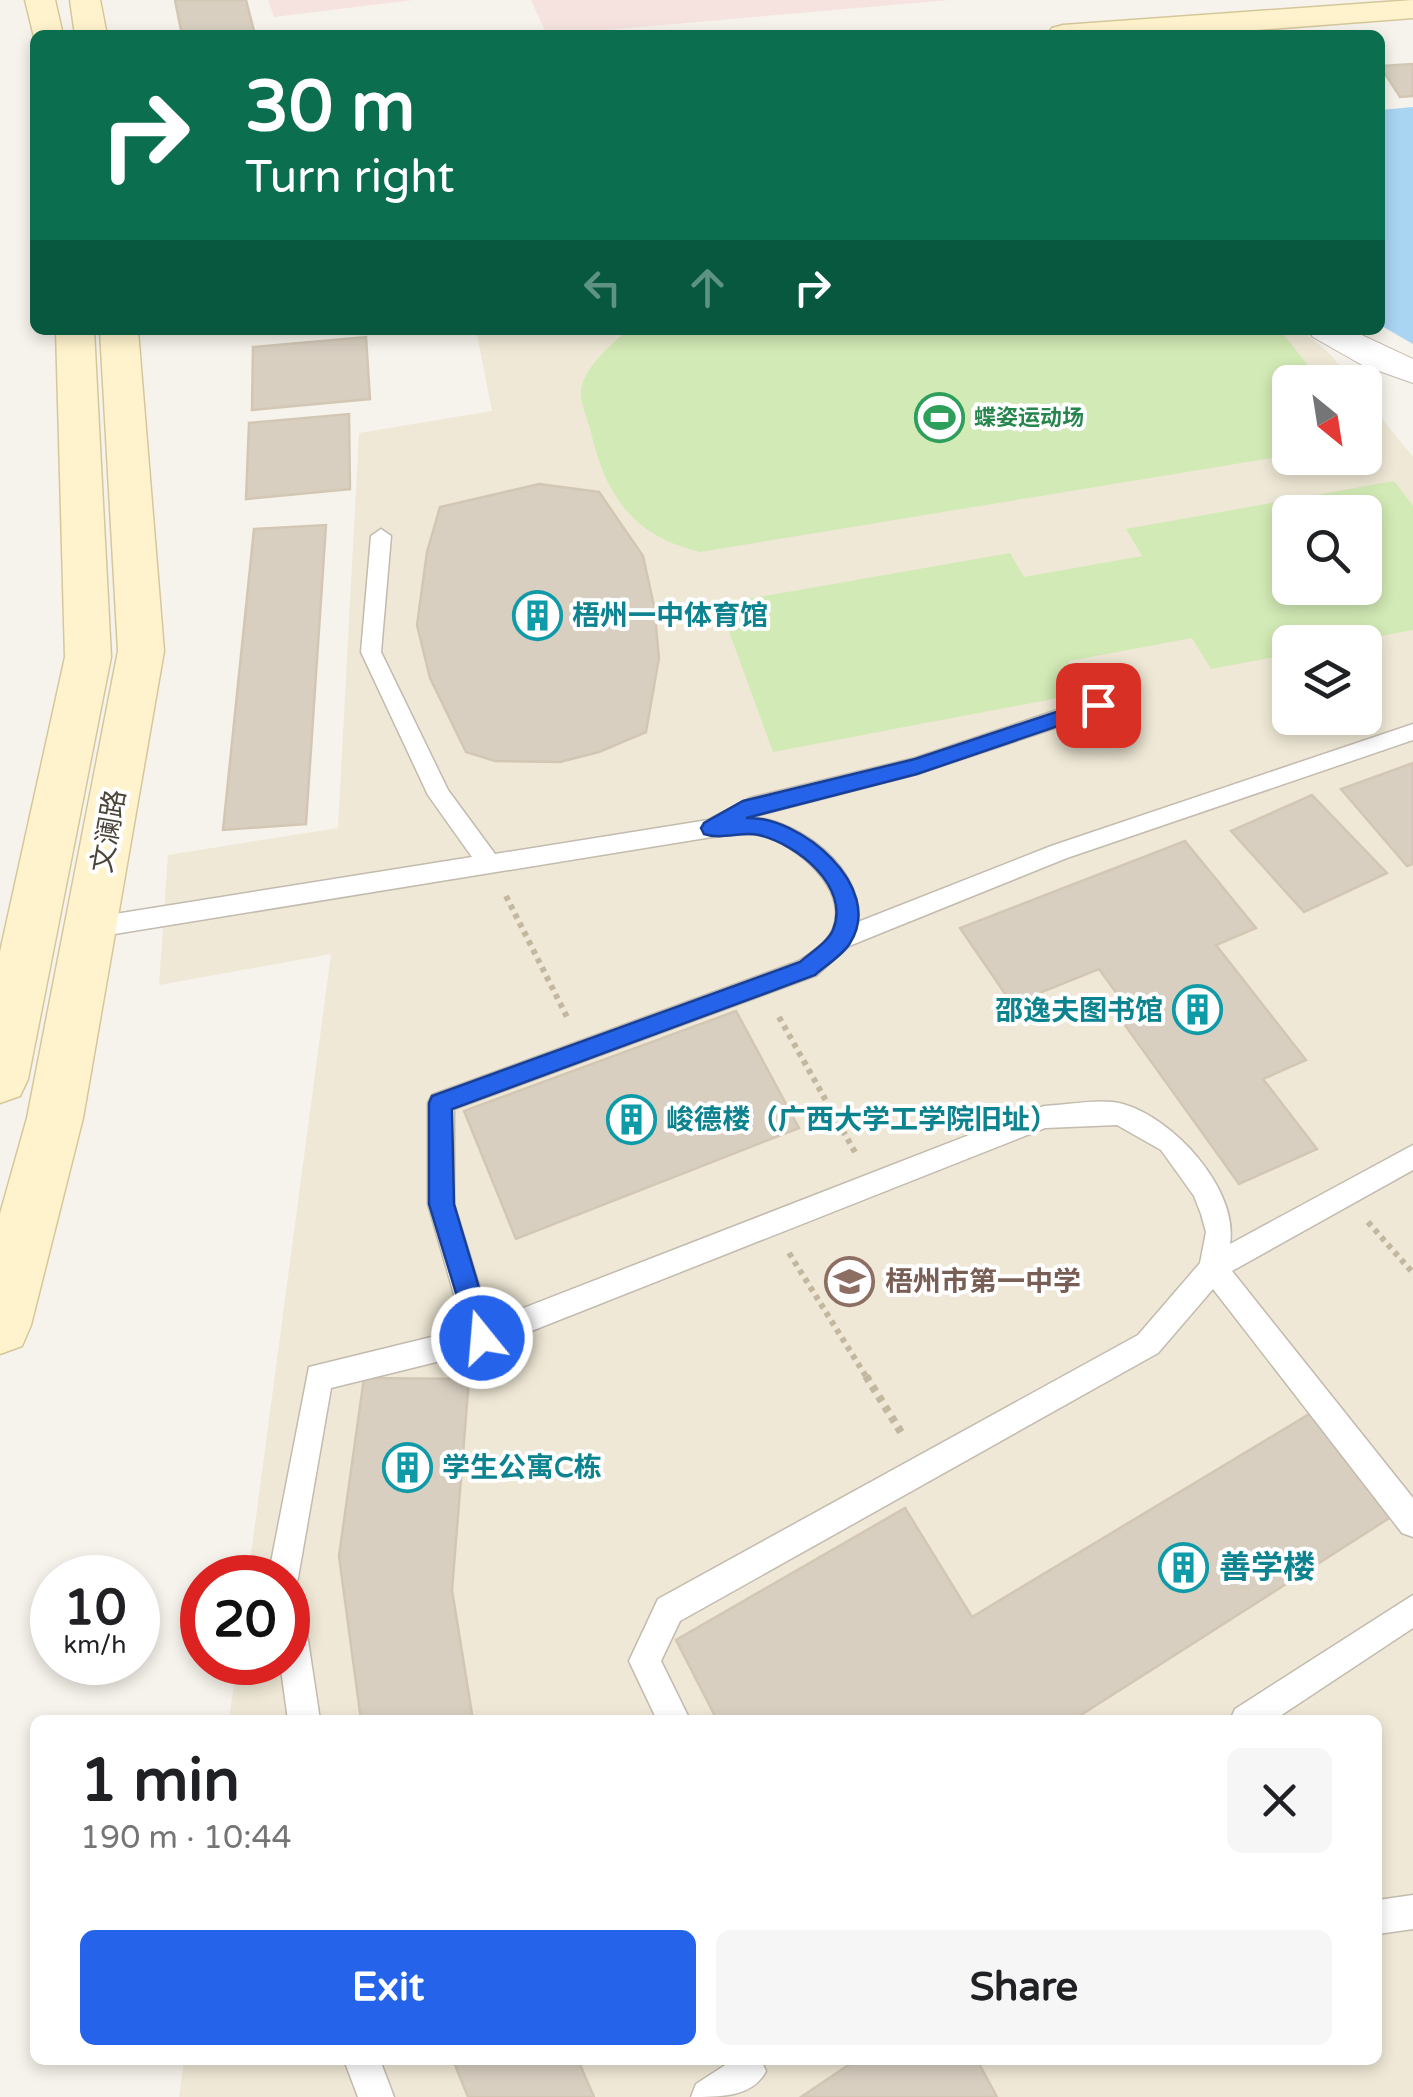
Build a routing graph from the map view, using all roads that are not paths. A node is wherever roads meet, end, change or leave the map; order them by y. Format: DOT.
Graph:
graph roads {
  1 [pos="40,0"];
  2 [pos="85,0"];
  3 [pos="1413,9"];
  4 [pos="1413,28"];
  5 [pos="46,30"];
  6 [pos="91,30"];
  7 [pos="1130,30"];
  8 [pos="1385,30"];
  9 [pos="75,335"];
  10 [pos="119,335"];
  11 [pos="1335,335"];
  12 [pos="1413,372"];
  13 [pos="381,536"];
  14 [pos="1098,705"];
  15 [pos="1413,732"];
  16 [pos="712,828"];
  17 [pos="490,864"];
  18 [pos="90,928"];
  19 [pos="842,939"];
  20 [pos="10,983"];
  21 [pos="0,1079"];
  22 [pos="1413,1157"];
  23 [pos="1213,1268"];
  24 [pos="0,1324"];
  25 [pos="482,1338"];
  26 [pos="1413,1522"];
  27 [pos="284,1555"];
  28 [pos="1413,1610"];
  29 [pos="299,1685"];
  30 [pos="303,1715"];
  31 [pos="672,1715"];
  32 [pos="1254,1715"];
  33 [pos="1413,1912"];
  34 [pos="1382,1916"];
  35 [pos="364,2065"];
  36 [pos="748,2070"];
  37 [pos="376,2097"];
  38 [pos="709,2097"];
  1 -- 5 [label="main road"];
  2 -- 6 [label="main road"];
  3 -- 7 [label="main road"];
  4 -- 8 [label="main road"];
  9 -- 20 [label="main road, 文澜路"];
  10 -- 18 [label="main road, 文澜路"];
  11 -- 12 [label="street"];
  13 -- 17 [label="lane"];
  14 -- 16 [label="lane"];
  15 -- 19 [label="lane"];
  16 -- 17 [label="lane"];
  16 -- 19 [label="lane"];
  17 -- 18 [label="lane"];
  18 -- 24 [label="main road, 文澜路"];
  19 -- 25 [label="lane"];
  20 -- 21 [label="main road, 文澜路"];
  22 -- 23 [label="lane"];
  23 -- 25 [label="lane"];
  23 -- 26 [label="lane"];
  23 -- 31 [label="lane"];
  25 -- 27 [label="lane"];
  28 -- 32 [label="lane"];
  29 -- 30 [label="lane"];
  33 -- 34 [label="lane"];
  35 -- 37 [label="lane"];
  36 -- 38 [label="lane"];
}
